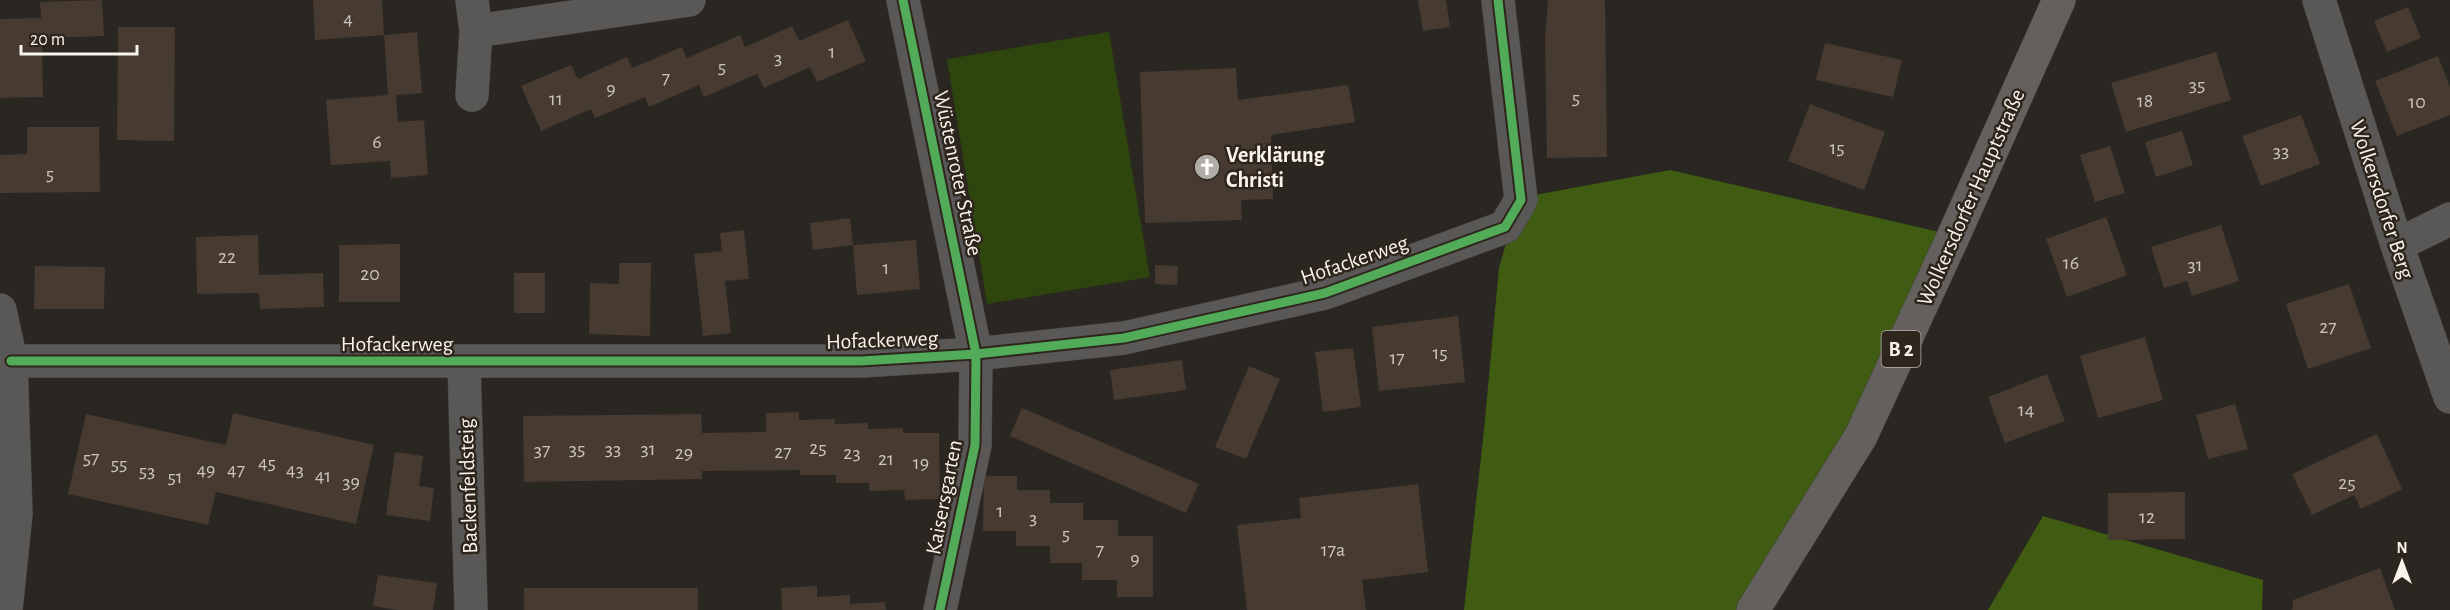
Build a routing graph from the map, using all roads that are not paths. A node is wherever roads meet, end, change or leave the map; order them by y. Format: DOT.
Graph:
graph roads {
  1 [pos="689,0"];
  2 [pos="903,0"];
  3 [pos="1498,0"];
  4 [pos="2058,0"];
  5 [pos="2319,0"];
  6 [pos="474,16"];
  7 [pos="472,95"];
  8 [pos="2450,219"];
  9 [pos="2397,245"];
  10 [pos="0,310"];
  11 [pos="976,354"];
  12 [pos="11,361"];
  13 [pos="464,363"];
  14 [pos="2450,397"];
  15 [pos="6,610"];
  16 [pos="471,610"];
  17 [pos="940,610"];
  18 [pos="1753,610"];
  1 -- 6 [label="street"];
  2 -- 11 [label="street, Wüstenroter Straße"];
  3 -- 11 [label="street, Hofackerweg"];
  4 -- 18 [label="main road, Wolkersdorfer Hauptstraße / B 2"];
  5 -- 9 [label="street, Wolkersdorfer Berg"];
  6 -- 7 [label="street"];
  8 -- 9 [label="street"];
  9 -- 14 [label="street, Wolkersdorfer Berg"];
  10 -- 12 [label="street"];
  11 -- 13 [label="street, Hofackerweg"];
  11 -- 17 [label="street, Kaisersgarten"];
  12 -- 13 [label="street, Hofackerweg"];
  12 -- 15 [label="street"];
  13 -- 16 [label="street, Backenfeldsteig"];
}
